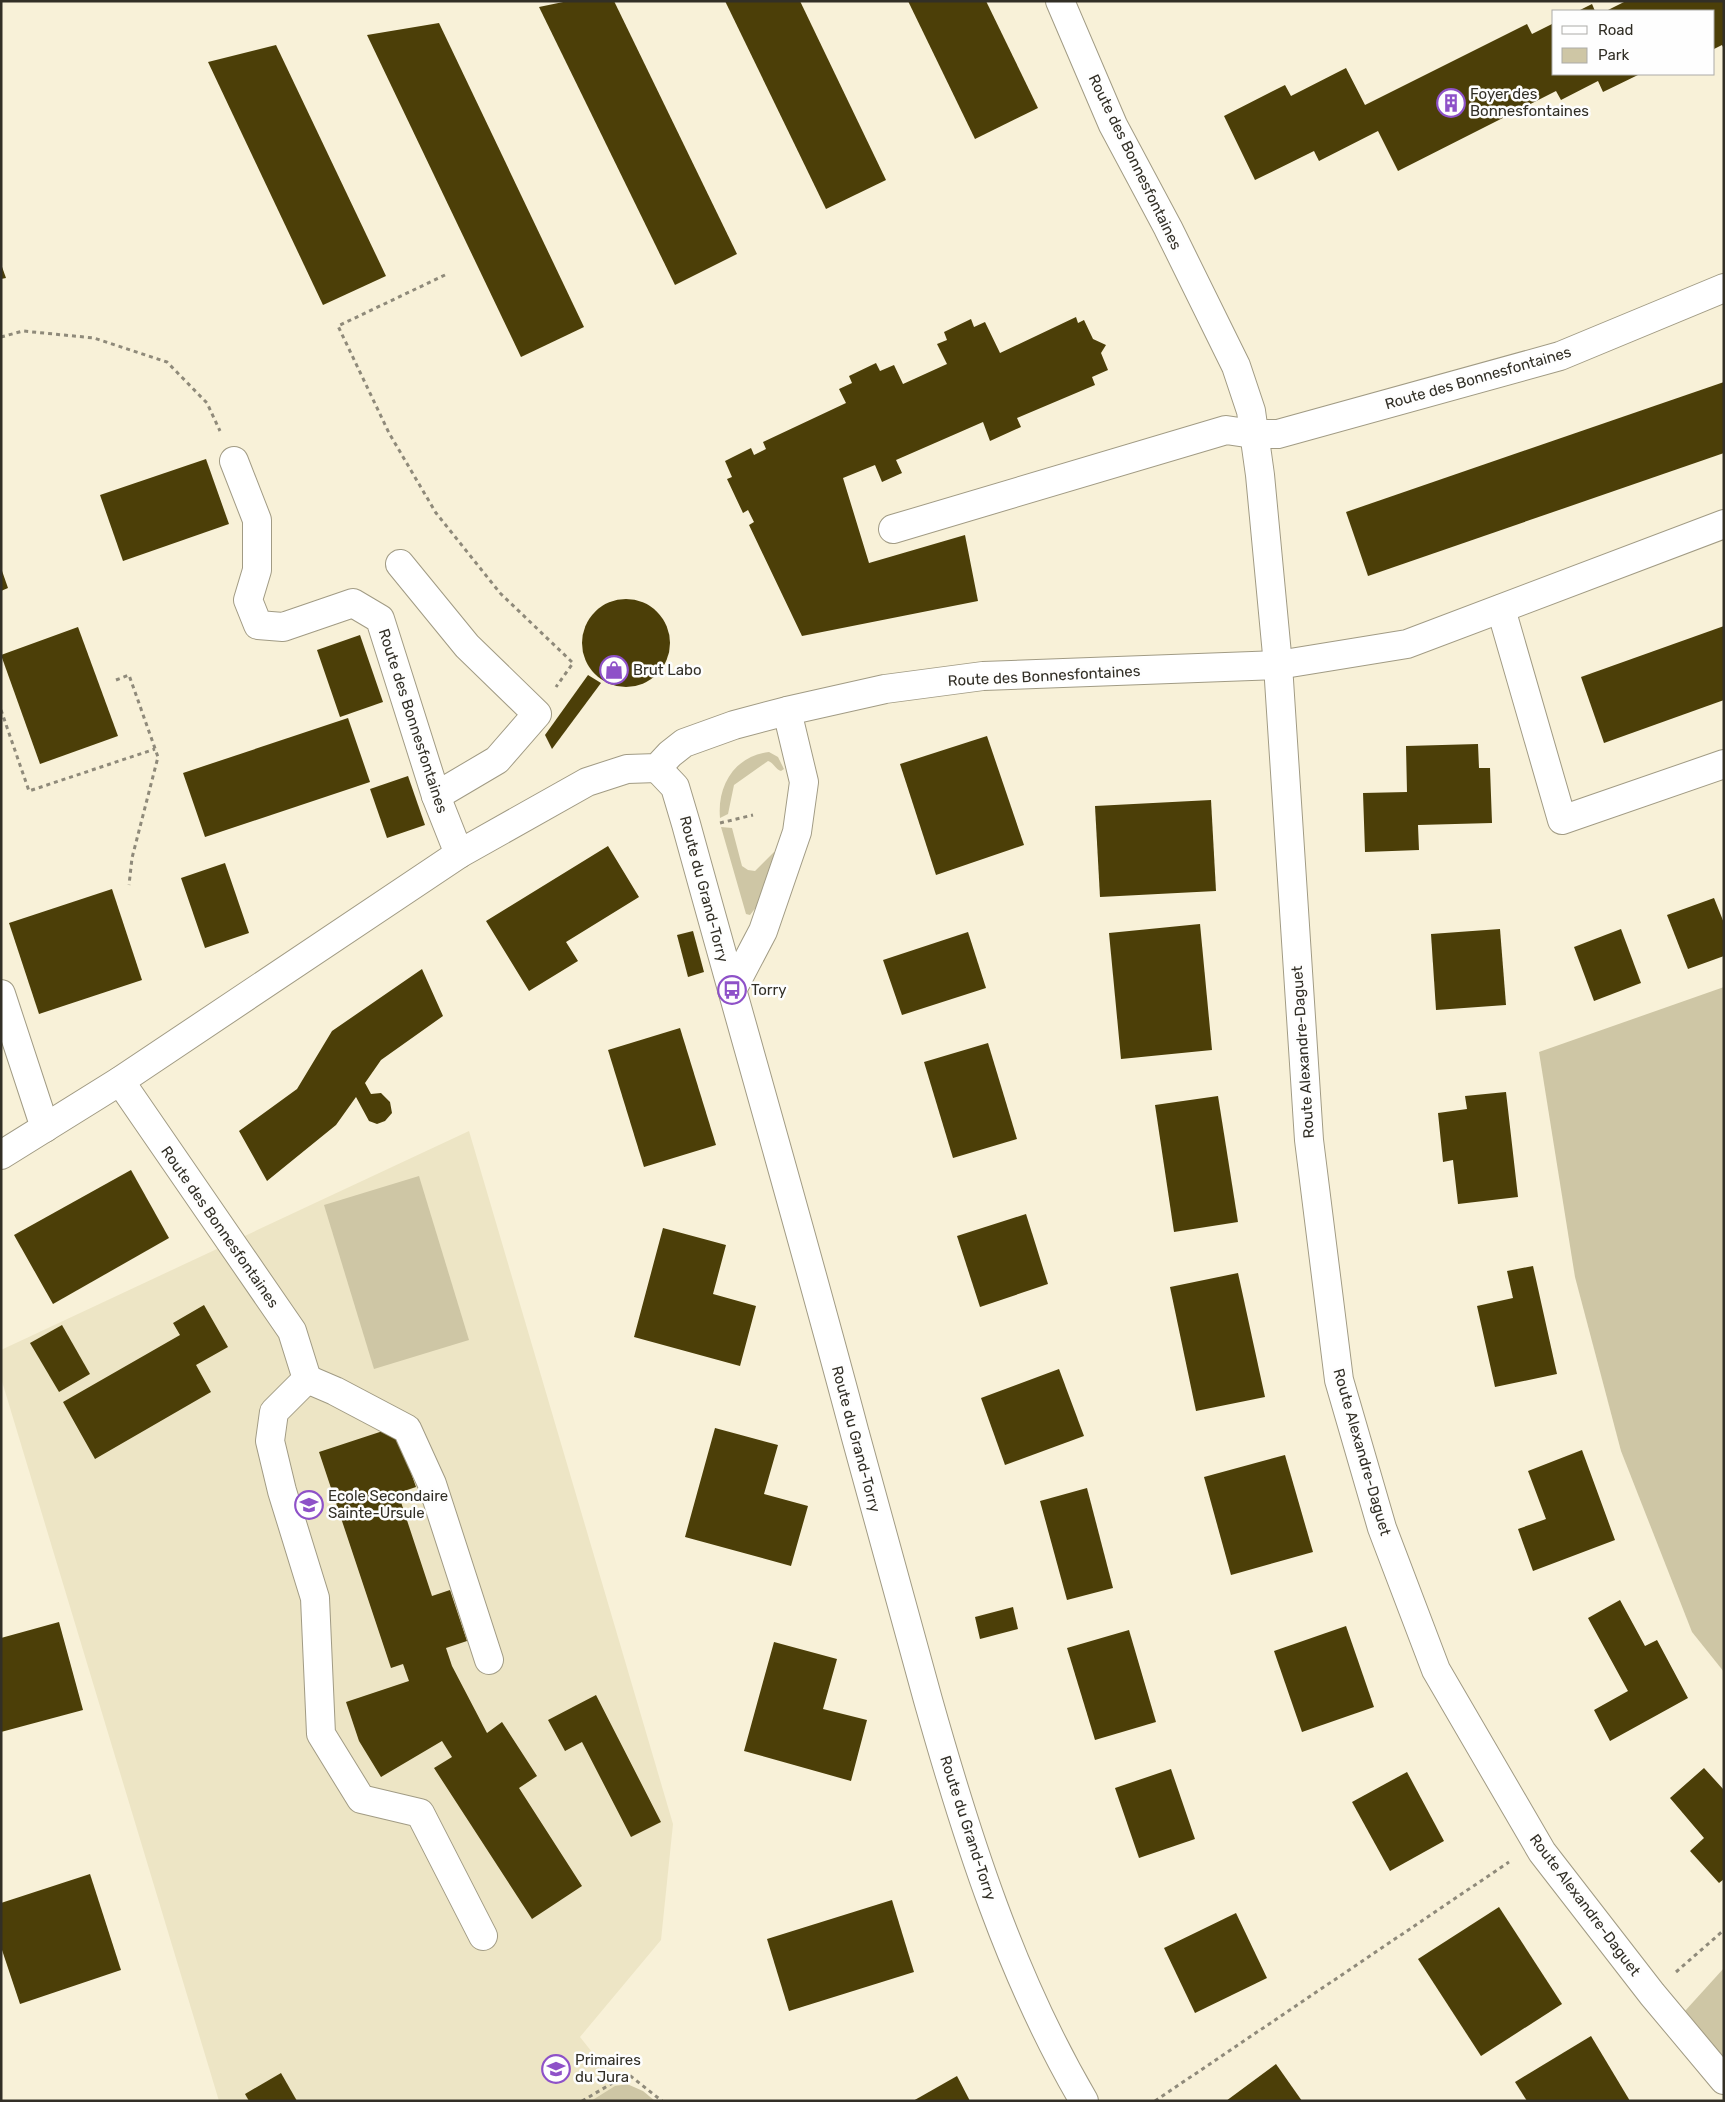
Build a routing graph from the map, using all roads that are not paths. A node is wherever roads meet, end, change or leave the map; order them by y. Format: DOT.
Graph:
graph roads {
  1 [pos="1060,1"];
  2 [pos="1724,288"];
  3 [pos="1254,434"];
  4 [pos="234,461"];
  5 [pos="1724,524"];
  6 [pos="893,528"];
  7 [pos="400,564"];
  8 [pos="1500,610"];
  9 [pos="1278,665"];
  10 [pos="787,710"];
  11 [pos="1724,764"];
  12 [pos="657,768"];
  13 [pos="436,796"];
  14 [pos="459,854"];
  15 [pos="732,990"];
  16 [pos="1,994"];
  17 [pos="120,1081"];
  18 [pos="45,1128"];
  19 [pos="1,1155"];
  20 [pos="307,1379"];
  21 [pos="490,1660"];
  22 [pos="484,1936"];
  23 [pos="1724,2080"];
  24 [pos="1084,2101"];
  1 -- 3 [label="street, Route des Bonnesfontaines"];
  2 -- 3 [label="street, Route des Bonnesfontaines"];
  3 -- 6 [label="street, Route des Bonnesfontaines"];
  3 -- 9 [label="street, Route des Bonnesfontaines"];
  4 -- 13 [label="street, Route des Bonnesfontaines"];
  5 -- 8 [label="street, Route des Bonnesfontaines"];
  7 -- 13 [label="street"];
  8 -- 9 [label="street, Route des Bonnesfontaines"];
  8 -- 11 [label="street"];
  9 -- 10 [label="street, Route des Bonnesfontaines"];
  9 -- 23 [label="street, Route Alexandre-Daguet"];
  10 -- 12 [label="street, Route des Bonnesfontaines"];
  10 -- 15 [label="street"];
  12 -- 14 [label="street"];
  12 -- 15 [label="street, Route du Grand-Torry"];
  13 -- 14 [label="street, Route des Bonnesfontaines"];
  14 -- 17 [label="street"];
  15 -- 24 [label="street, Route du Grand-Torry"];
  16 -- 18 [label="street"];
  17 -- 18 [label="street"];
  17 -- 20 [label="street, Route des Bonnesfontaines"];
  18 -- 19 [label="street"];
  20 -- 21 [label="street"];
  20 -- 22 [label="street"];
}
